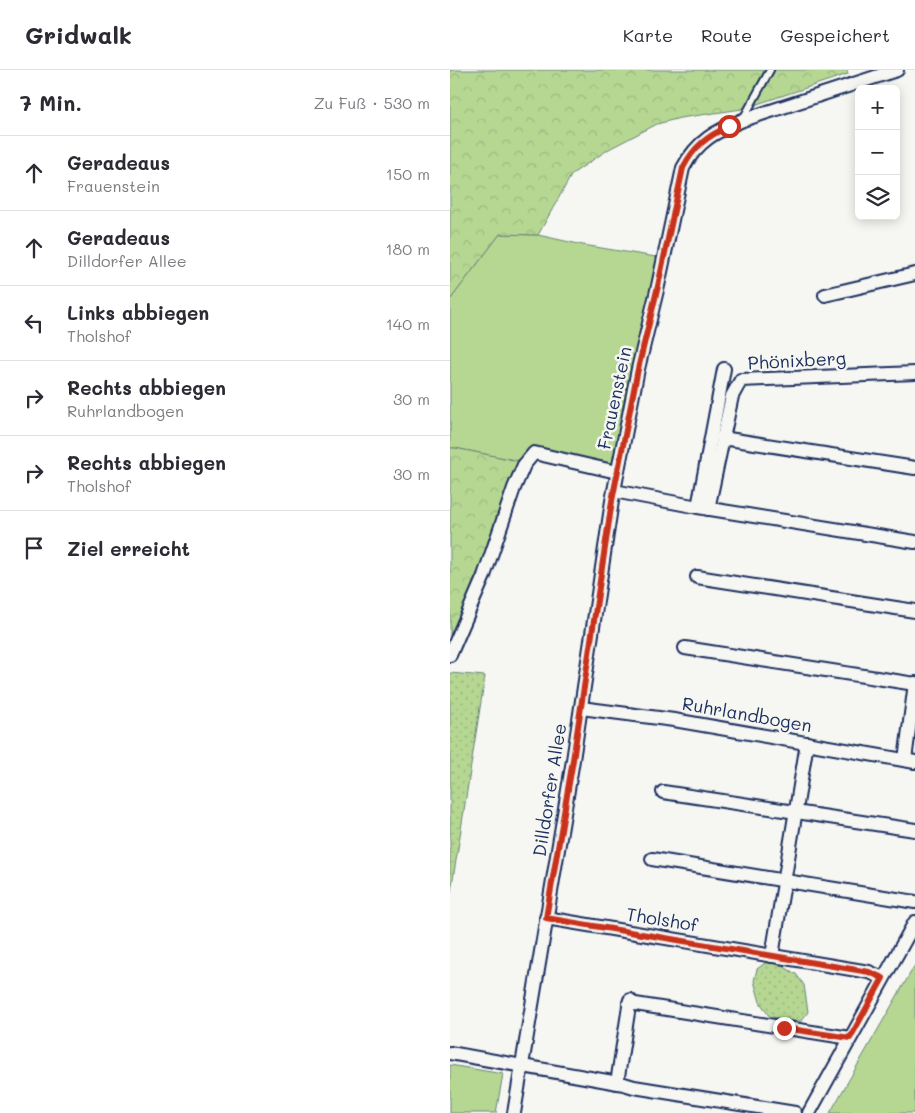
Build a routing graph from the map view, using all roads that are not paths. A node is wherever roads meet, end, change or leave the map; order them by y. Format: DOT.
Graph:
graph roads {
  1 [pos="770,70"];
  2 [pos="898,70"];
  3 [pos="743,120"];
  4 [pos="915,274"];
  5 [pos="825,295"];
  6 [pos="724,369"];
  7 [pos="915,373"];
  8 [pos="722,438"];
  9 [pos="915,468"];
  10 [pos="618,472"];
  11 [pos="614,491"];
  12 [pos="703,508"];
  13 [pos="915,542"];
  14 [pos="697,576"];
  15 [pos="915,611"];
  16 [pos="685,648"];
  17 [pos="450,656"];
  18 [pos="915,684"];
  19 [pos="581,708"];
  20 [pos="808,743"];
  21 [pos="910,761"];
  22 [pos="663,792"];
  23 [pos="796,812"];
  24 [pos="915,830"];
  25 [pos="652,859"];
  26 [pos="785,881"];
  27 [pos="915,902"];
  28 [pos="546,918"];
  29 [pos="915,922"];
  30 [pos="772,956"];
  31 [pos="883,978"];
  32 [pos="850,1038"];
  33 [pos="450,1053"];
  34 [pos="522,1065"];
  35 [pos="618,1082"];
  36 [pos="514,1113"];
  37 [pos="795,1113"];
  38 [pos="809,1113"];
  1 -- 3 [label="lane"];
  2 -- 3 [label="street, Frauenstein"];
  3 -- 10 [label="street, Frauenstein"];
  4 -- 5 [label="street"];
  6 -- 12 [label="street, Phönixberg"];
  7 -- 8 [label="street, Phönixberg"];
  8 -- 9 [label="street"];
  8 -- 12 [label="street, Phönixberg"];
  10 -- 11 [label="street, Dilldorfer Allee"];
  10 -- 17 [label="street, Frauenstein"];
  11 -- 12 [label="street"];
  11 -- 19 [label="street, Dilldorfer Allee"];
  12 -- 13 [label="street"];
  14 -- 15 [label="street"];
  16 -- 18 [label="street, Ruhrlandbogen"];
  18 -- 21 [label="street, Ruhrlandbogen"];
  19 -- 20 [label="street, Ruhrlandbogen"];
  19 -- 28 [label="street, Dilldorfer Allee"];
  20 -- 21 [label="street, Ruhrlandbogen"];
  20 -- 23 [label="street"];
  22 -- 23 [label="street"];
  23 -- 24 [label="street"];
  23 -- 26 [label="street"];
  25 -- 26 [label="street"];
  26 -- 27 [label="street"];
  26 -- 30 [label="street"];
  28 -- 30 [label="street, Tholshof"];
  28 -- 34 [label="street, Dilldorfer Allee"];
  29 -- 31 [label="street"];
  30 -- 31 [label="street, Tholshof"];
  31 -- 32 [label="street"];
  32 -- 35 [label="street"];
  32 -- 38 [label="street"];
  33 -- 34 [label="street"];
  34 -- 35 [label="street"];
  34 -- 36 [label="street, Dilldorfer Allee"];
  35 -- 37 [label="street"];
}
